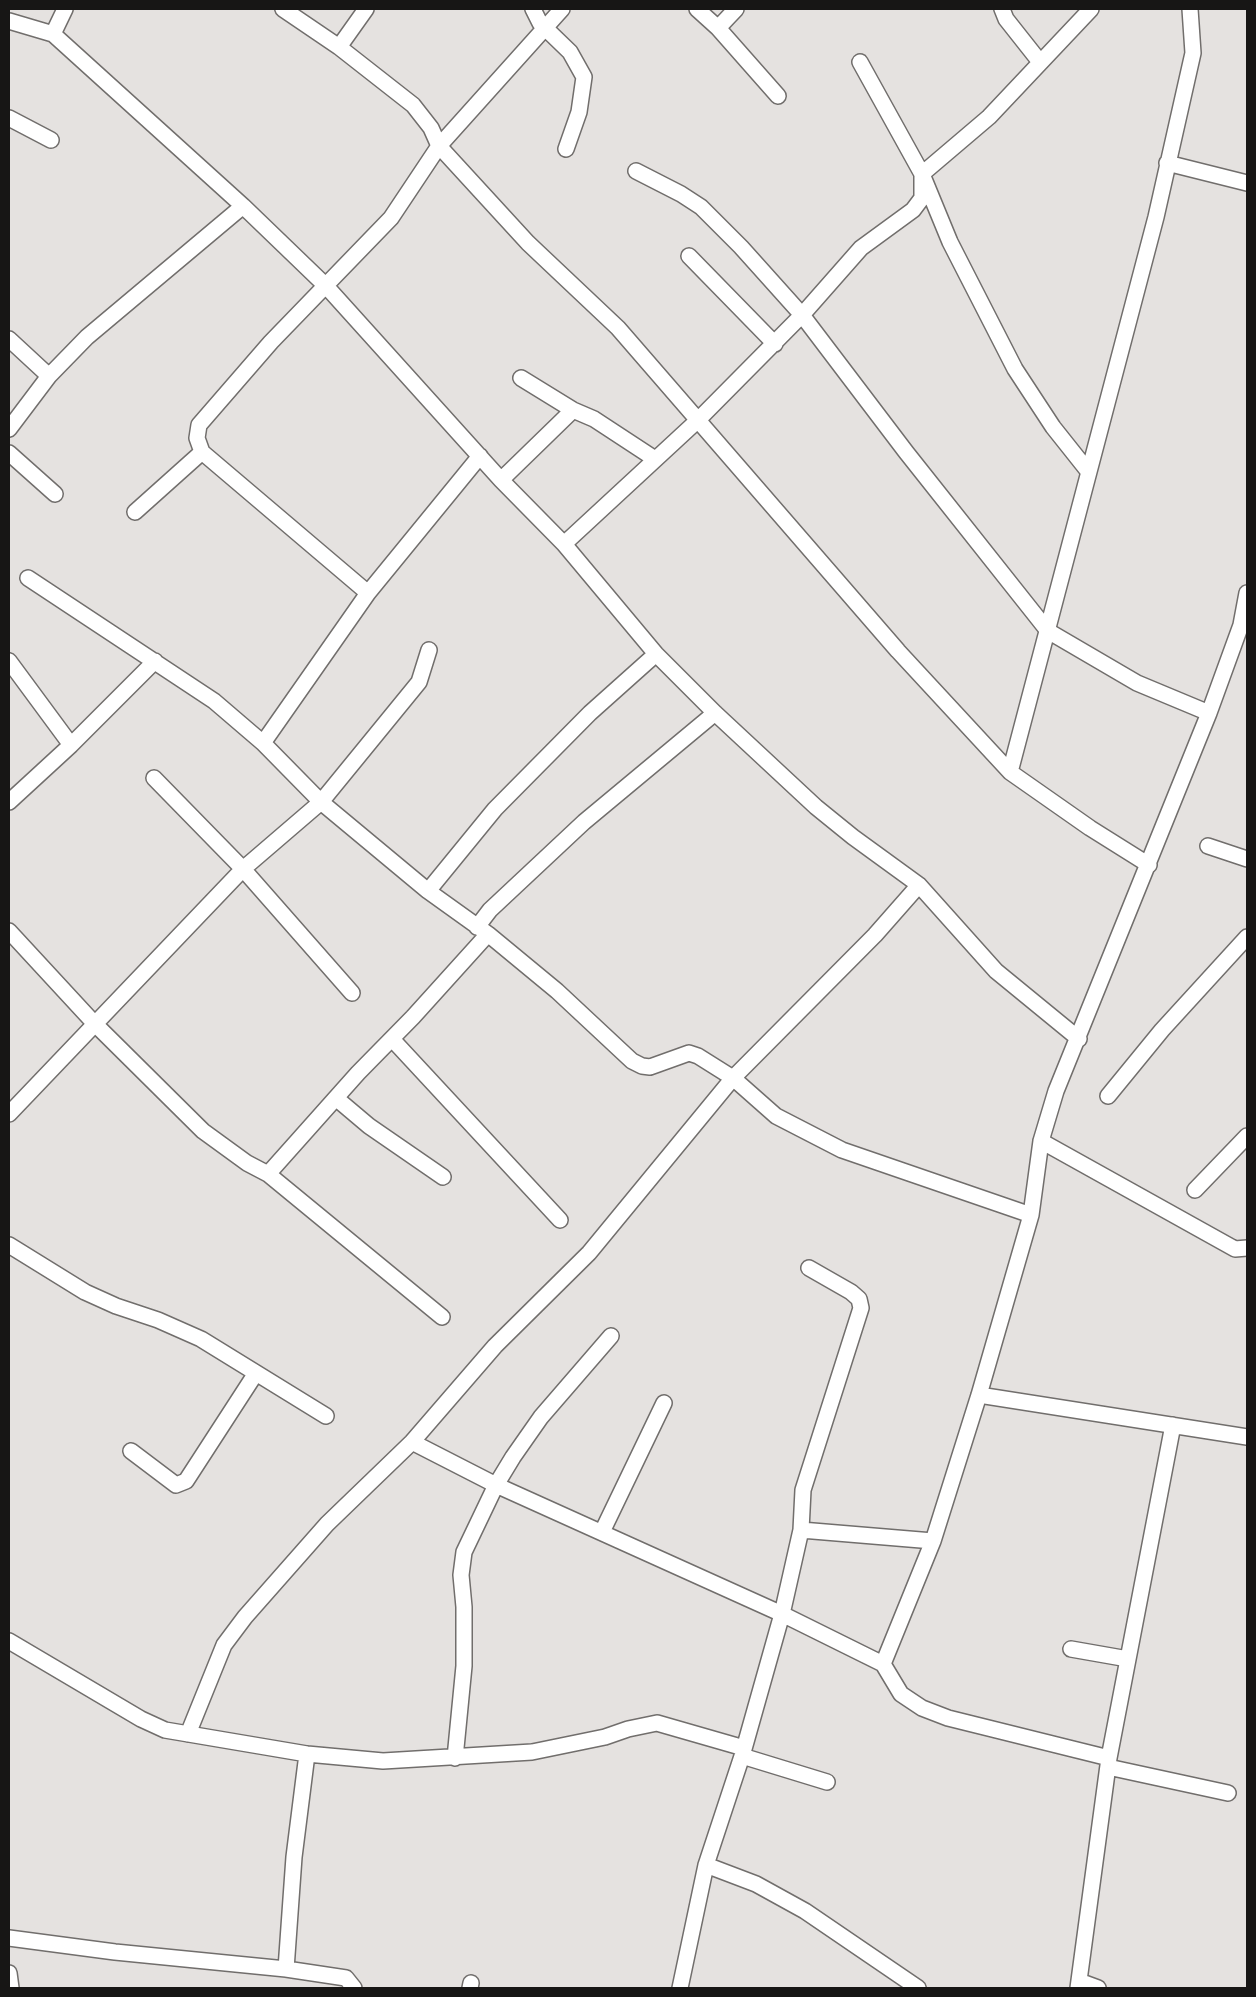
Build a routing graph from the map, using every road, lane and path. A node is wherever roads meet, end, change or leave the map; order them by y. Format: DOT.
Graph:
graph roads {
  1 [pos="65,9"];
  2 [pos="283,9"];
  3 [pos="366,9"];
  4 [pos="533,9"];
  5 [pos="562,9"];
  6 [pos="696,9"];
  7 [pos="736,9"];
  8 [pos="1002,9"];
  9 [pos="1091,9"];
  10 [pos="1190,9"];
  11 [pos="9,21"];
  12 [pos="547,28"];
  13 [pos="718,28"];
  14 [pos="53,34"];
  15 [pos="339,47"];
  16 [pos="860,62"];
  17 [pos="1040,62"];
  18 [pos="778,96"];
  19 [pos="9,118"];
  20 [pos="50,140"];
  21 [pos="439,146"];
  22 [pos="566,149"];
  23 [pos="1167,163"];
  24 [pos="636,171"];
  25 [pos="922,174"];
  26 [pos="1247,183"];
  27 [pos="243,206"];
  28 [pos="689,256"];
  29 [pos="326,286"];
  30 [pos="802,316"];
  31 [pos="9,340"];
  32 [pos="775,344"];
  33 [pos="49,376"];
  34 [pos="521,378"];
  35 [pos="573,410"];
  36 [pos="697,421"];
  37 [pos="9,429"];
  38 [pos="202,452"];
  39 [pos="9,453"];
  40 [pos="480,456"];
  41 [pos="655,459"];
  42 [pos="1088,470"];
  43 [pos="501,480"];
  44 [pos="56,494"];
  45 [pos="135,512"];
  46 [pos="564,544"];
  47 [pos="28,578"];
  48 [pos="368,593"];
  49 [pos="1247,593"];
  50 [pos="1048,631"];
  51 [pos="429,650"];
  52 [pos="656,654"];
  53 [pos="9,661"];
  54 [pos="155,661"];
  55 [pos="715,713"];
  56 [pos="1209,713"];
  57 [pos="263,743"];
  58 [pos="71,745"];
  59 [pos="1010,772"];
  60 [pos="154,778"];
  61 [pos="9,802"];
  62 [pos="321,802"];
  63 [pos="1208,846"];
  64 [pos="1247,858"];
  65 [pos="1149,865"];
  66 [pos="243,868"];
  67 [pos="919,885"];
  68 [pos="428,891"];
  69 [pos="9,931"];
  70 [pos="482,931"];
  71 [pos="1247,936"];
  72 [pos="352,993"];
  73 [pos="94,1023"];
  74 [pos="392,1039"];
  75 [pos="1079,1039"];
  76 [pos="733,1078"];
  77 [pos="1108,1096"];
  78 [pos="337,1099"];
  79 [pos="11,1106"];
  80 [pos="1247,1136"];
  81 [pos="1041,1141"];
  82 [pos="268,1174"];
  83 [pos="443,1177"];
  84 [pos="1195,1190"];
  85 [pos="1031,1215"];
  86 [pos="560,1220"];
  87 [pos="9,1245"];
  88 [pos="1247,1248"];
  89 [pos="809,1268"];
  90 [pos="442,1317"];
  91 [pos="611,1336"];
  92 [pos="256,1373"];
  93 [pos="979,1395"];
  94 [pos="664,1403"];
  95 [pos="326,1416"];
  96 [pos="1173,1425"];
  97 [pos="1247,1437"];
  98 [pos="412,1442"];
  99 [pos="131,1451"];
  100 [pos="496,1485"];
  101 [pos="801,1530"];
  102 [pos="602,1532"];
  103 [pos="933,1541"];
  104 [pos="782,1614"];
  105 [pos="9,1640"];
  106 [pos="1071,1649"];
  107 [pos="1128,1659"];
  108 [pos="883,1664"];
  109 [pos="188,1734"];
  110 [pos="743,1752"];
  111 [pos="307,1754"];
  112 [pos="455,1758"];
  113 [pos="1109,1763"];
  114 [pos="827,1782"];
  115 [pos="1228,1793"];
  116 [pos="706,1865"];
  117 [pos="9,1938"];
  118 [pos="286,1969"];
  119 [pos="9,1973"];
  120 [pos="1078,1984"];
  121 [pos="11,1988"];
  122 [pos="354,1988"];
  123 [pos="680,1988"];
  124 [pos="918,1988"];
  125 [pos="1098,1988"];
  1 -- 14 [label="street"];
  2 -- 15 [label="street"];
  3 -- 15 [label="street"];
  4 -- 12 [label="street"];
  5 -- 12 [label="street"];
  6 -- 13 [label="street"];
  7 -- 13 [label="street"];
  8 -- 17 [label="street"];
  9 -- 17 [label="street"];
  10 -- 23 [label="street"];
  11 -- 14 [label="street"];
  12 -- 21 [label="street"];
  12 -- 22 [label="street"];
  13 -- 18 [label="street"];
  14 -- 27 [label="street"];
  15 -- 21 [label="street"];
  16 -- 25 [label="street"];
  17 -- 25 [label="street"];
  19 -- 20 [label="street"];
  21 -- 29 [label="street"];
  21 -- 36 [label="street"];
  23 -- 26 [label="street"];
  23 -- 42 [label="street"];
  24 -- 30 [label="street"];
  25 -- 30 [label="street"];
  25 -- 42 [label="street"];
  27 -- 29 [label="street"];
  27 -- 33 [label="street"];
  28 -- 32 [label="street"];
  29 -- 38 [label="street"];
  29 -- 40 [label="street"];
  30 -- 32 [label="street"];
  30 -- 50 [label="street"];
  31 -- 33 [label="street"];
  32 -- 36 [label="street"];
  33 -- 37 [label="street"];
  34 -- 35 [label="street"];
  35 -- 41 [label="street"];
  35 -- 43 [label="street"];
  36 -- 41 [label="street"];
  36 -- 59 [label="street"];
  38 -- 45 [label="street"];
  38 -- 48 [label="street"];
  39 -- 44 [label="street"];
  40 -- 43 [label="street"];
  40 -- 48 [label="street"];
  41 -- 46 [label="street"];
  42 -- 50 [label="street"];
  43 -- 46 [label="street"];
  46 -- 52 [label="street"];
  47 -- 54 [label="street"];
  48 -- 57 [label="street"];
  49 -- 56 [label="street"];
  50 -- 56 [label="street"];
  50 -- 59 [label="street"];
  51 -- 62 [label="street"];
  52 -- 55 [label="street"];
  52 -- 68 [label="street"];
  53 -- 58 [label="street"];
  54 -- 57 [label="street"];
  54 -- 58 [label="street"];
  55 -- 67 [label="street"];
  55 -- 70 [label="street"];
  56 -- 65 [label="street"];
  57 -- 62 [label="street"];
  58 -- 61 [label="street"];
  59 -- 65 [label="street"];
  60 -- 66 [label="street"];
  62 -- 66 [label="street"];
  62 -- 68 [label="street"];
  63 -- 64 [label="street"];
  65 -- 75 [label="street"];
  66 -- 72 [label="street"];
  66 -- 73 [label="street"];
  67 -- 75 [label="street"];
  67 -- 76 [label="street"];
  68 -- 70 [label="street"];
  69 -- 73 [label="street"];
  70 -- 74 [label="street"];
  70 -- 76 [label="street"];
  71 -- 77 [label="street"];
  73 -- 79 [label="street"];
  73 -- 82 [label="street"];
  74 -- 78 [label="street"];
  74 -- 86 [label="street"];
  75 -- 81 [label="street"];
  76 -- 85 [label="street"];
  76 -- 98 [label="street"];
  78 -- 82 [label="street"];
  78 -- 83 [label="street"];
  80 -- 84 [label="street"];
  81 -- 85 [label="street"];
  81 -- 88 [label="street"];
  82 -- 90 [label="street"];
  85 -- 93 [label="street"];
  87 -- 92 [label="street"];
  89 -- 101 [label="street"];
  91 -- 100 [label="street"];
  92 -- 95 [label="street"];
  92 -- 99 [label="street"];
  93 -- 96 [label="street"];
  93 -- 103 [label="street"];
  94 -- 102 [label="street"];
  96 -- 97 [label="street"];
  96 -- 107 [label="street"];
  98 -- 100 [label="street"];
  98 -- 109 [label="street"];
  100 -- 102 [label="street"];
  100 -- 112 [label="street"];
  101 -- 103 [label="street"];
  101 -- 104 [label="street"];
  102 -- 104 [label="street"];
  103 -- 108 [label="street"];
  104 -- 108 [label="street"];
  104 -- 110 [label="street"];
  105 -- 109 [label="street"];
  106 -- 107 [label="street"];
  107 -- 113 [label="street"];
  108 -- 113 [label="street"];
  109 -- 111 [label="street"];
  110 -- 112 [label="street"];
  110 -- 114 [label="street"];
  110 -- 116 [label="street"];
  111 -- 112 [label="street"];
  111 -- 118 [label="street"];
  113 -- 115 [label="street"];
  113 -- 120 [label="street"];
  116 -- 123 [label="street"];
  116 -- 124 [label="street"];
  117 -- 118 [label="street"];
  118 -- 122 [label="street"];
  119 -- 121 [label="street"];
  120 -- 125 [label="street"];
}
